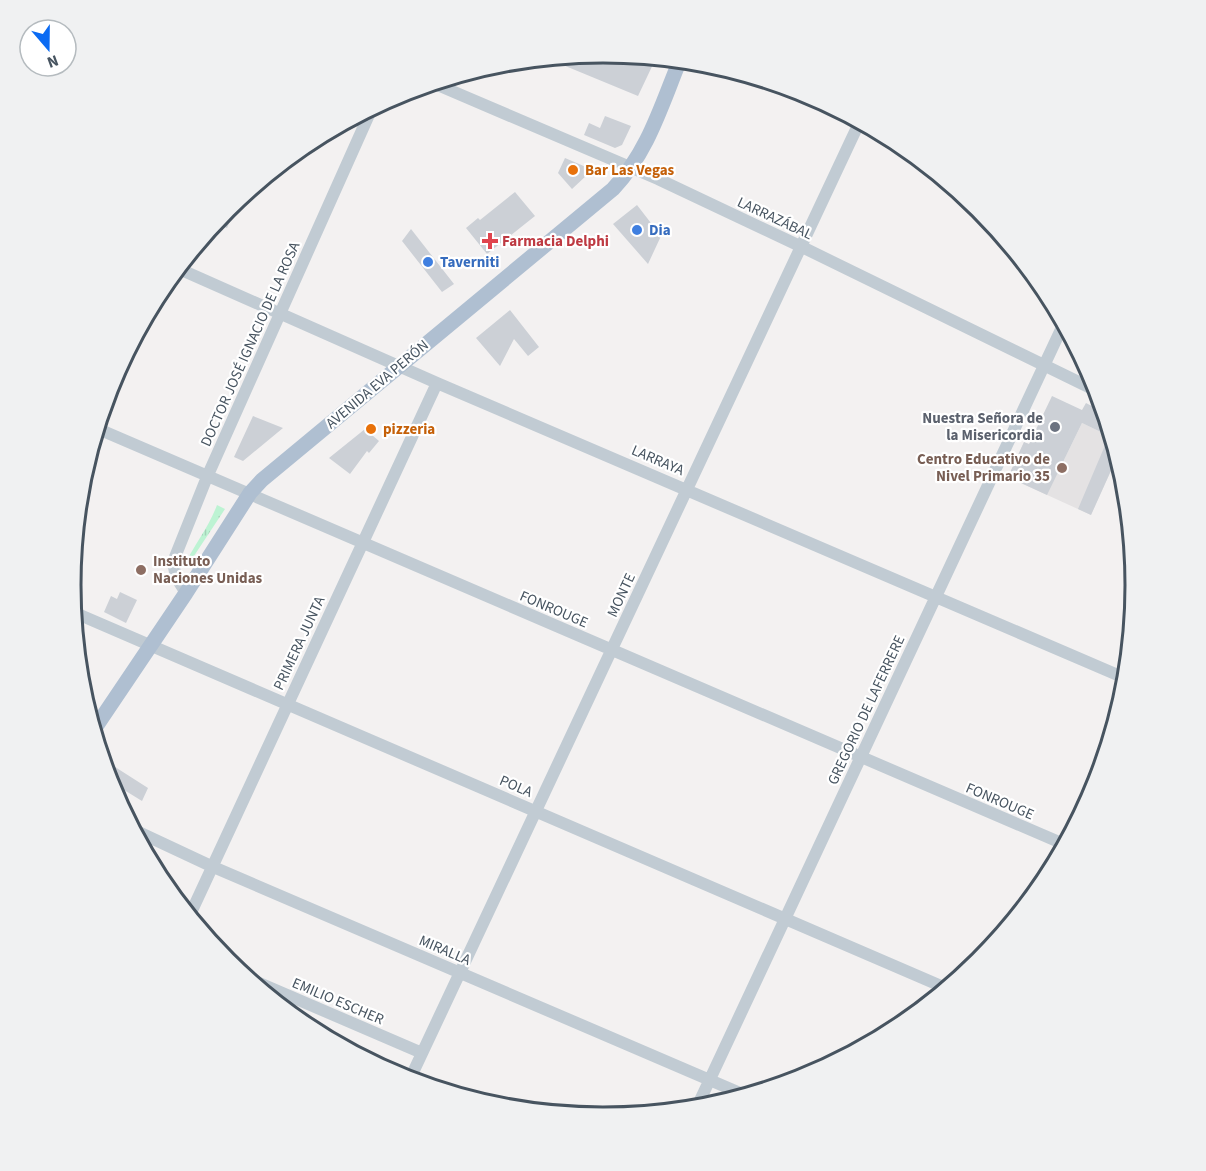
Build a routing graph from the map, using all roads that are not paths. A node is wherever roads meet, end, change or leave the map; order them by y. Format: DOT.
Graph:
graph roads {
  1 [pos="677,68"];
  2 [pos="445,88"];
  3 [pos="367,120"];
  4 [pos="856,129"];
  5 [pos="631,168"];
  6 [pos="802,247"];
  7 [pos="185,271"];
  8 [pos="281,313"];
  9 [pos="1060,332"];
  10 [pos="1044,364"];
  11 [pos="399,366"];
  12 [pos="437,383"];
  13 [pos="1086,385"];
  14 [pos="104,431"];
  15 [pos="207,477"];
  16 [pos="686,489"];
  17 [pos="250,493"];
  18 [pos="363,544"];
  19 [pos="186,593"];
  20 [pos="935,597"];
  21 [pos="82,616"];
  22 [pos="149,646"];
  23 [pos="612,650"];
  24 [pos="1117,675"];
  25 [pos="287,704"];
  26 [pos="99,723"];
  27 [pos="861,758"];
  28 [pos="537,811"];
  29 [pos="144,835"];
  30 [pos="1058,842"];
  31 [pos="211,866"];
  32 [pos="192,909"];
  33 [pos="786,920"];
  34 [pos="461,973"];
  35 [pos="939,985"];
  36 [pos="270,987"];
  37 [pos="422,1053"];
  38 [pos="413,1072"];
  39 [pos="710,1080"];
  40 [pos="735,1091"];
  41 [pos="701,1099"];
  1 -- 5 [label="main road, AVENIDA EVA PERÓN"];
  2 -- 5 [label="street, LARRAZÁBAL"];
  3 -- 8 [label="street, DOCTOR JOSÉ IGNACIO DE LA ROSA"];
  4 -- 6 [label="street, MONTE"];
  5 -- 6 [label="street, LARRAZÁBAL"];
  5 -- 11 [label="main road, AVENIDA EVA PERÓN"];
  6 -- 10 [label="street, LARRAZÁBAL"];
  6 -- 16 [label="street, MONTE"];
  7 -- 8 [label="street, LARRAYA"];
  8 -- 11 [label="street, LARRAYA"];
  8 -- 15 [label="street, DOCTOR JOSÉ IGNACIO DE LA ROSA"];
  9 -- 10 [label="street, GREGORIO DE LAFERRERE"];
  10 -- 13 [label="street, LARRAZÁBAL"];
  10 -- 20 [label="street, GREGORIO DE LAFERRERE"];
  11 -- 12 [label="street, LARRAYA"];
  11 -- 17 [label="main road, AVENIDA EVA PERÓN"];
  12 -- 16 [label="street, LARRAYA"];
  12 -- 18 [label="street, PRIMERA JUNTA"];
  14 -- 15 [label="street, FONROUGE"];
  15 -- 17 [label="street, FONROUGE"];
  15 -- 19 [label="street, DOCTOR JOSÉ IGNACIO DE LA ROSA"];
  16 -- 20 [label="street, LARRAYA"];
  16 -- 23 [label="street, MONTE"];
  17 -- 18 [label="street, FONROUGE"];
  17 -- 19 [label="main road, AVENIDA EVA PERÓN"];
  18 -- 23 [label="street, FONROUGE"];
  18 -- 25 [label="street, PRIMERA JUNTA"];
  19 -- 22 [label="main road, AVENIDA EVA PERÓN"];
  20 -- 24 [label="street, LARRAYA"];
  20 -- 27 [label="street, GREGORIO DE LAFERRERE"];
  21 -- 22 [label="street, POLA"];
  22 -- 25 [label="street, POLA"];
  22 -- 26 [label="main road, AVENIDA EVA PERÓN"];
  23 -- 27 [label="street, FONROUGE"];
  23 -- 28 [label="street, MONTE"];
  25 -- 28 [label="street, POLA"];
  25 -- 31 [label="street, PRIMERA JUNTA"];
  27 -- 30 [label="street, FONROUGE"];
  27 -- 33 [label="street, GREGORIO DE LAFERRERE"];
  28 -- 33 [label="street, POLA"];
  28 -- 34 [label="street, MONTE"];
  29 -- 31 [label="street, MIRALLA"];
  31 -- 32 [label="street, PRIMERA JUNTA"];
  31 -- 34 [label="street, MIRALLA"];
  33 -- 35 [label="street, POLA"];
  33 -- 39 [label="street, GREGORIO DE LAFERRERE"];
  34 -- 37 [label="street, MONTE"];
  34 -- 39 [label="street, MIRALLA"];
  36 -- 37 [label="street, EMILIO ESCHER"];
  37 -- 38 [label="street, MONTE"];
  39 -- 40 [label="street, MIRALLA"];
  39 -- 41 [label="street, GREGORIO DE LAFERRERE"];
}
